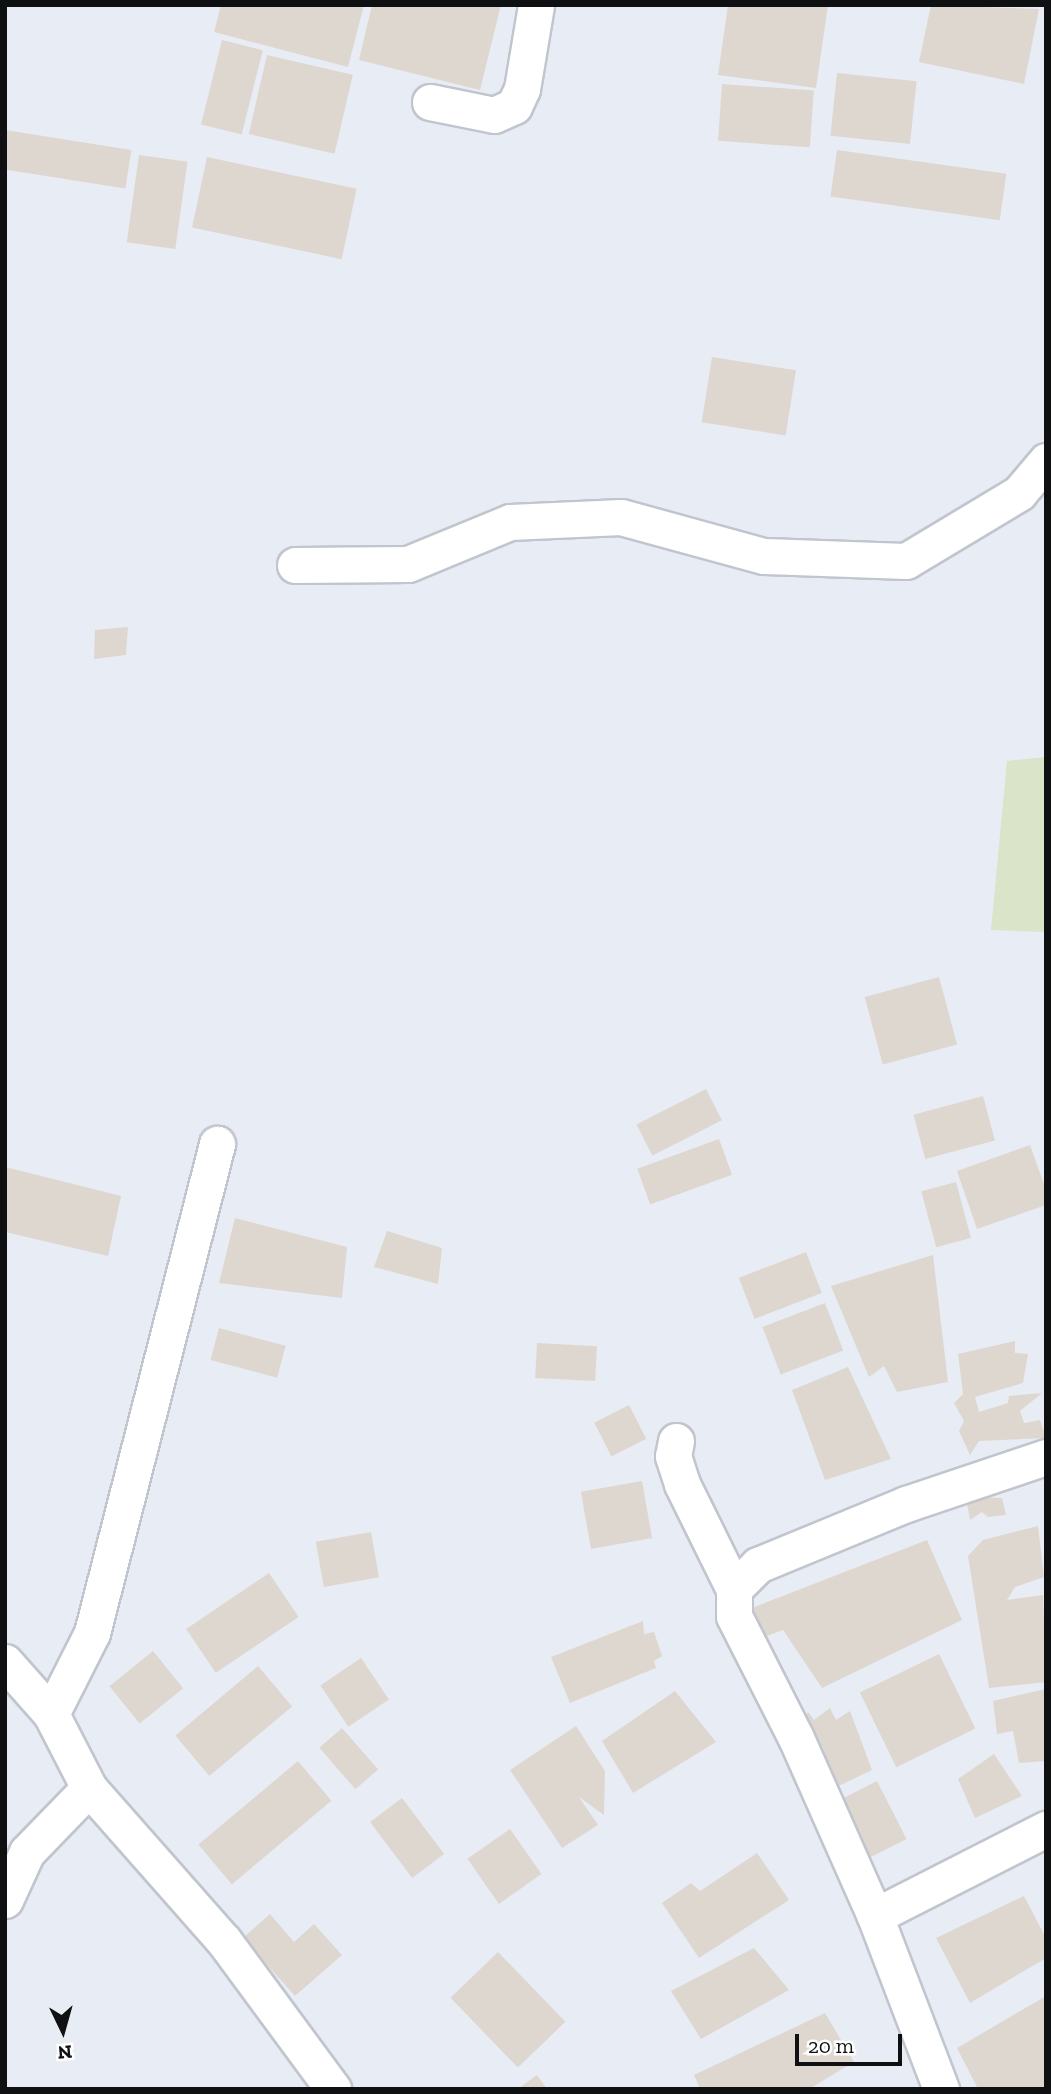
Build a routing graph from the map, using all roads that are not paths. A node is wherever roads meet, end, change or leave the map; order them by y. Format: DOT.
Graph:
graph roads {
  1 [pos="536,5"];
  2 [pos="430,102"];
  3 [pos="1046,461"];
  4 [pos="295,565"];
  5 [pos="217,1144"];
  6 [pos="676,1441"];
  7 [pos="1046,1457"];
  8 [pos="734,1589"];
  9 [pos="5,1662"];
  10 [pos="51,1714"];
  11 [pos="89,1788"];
  12 [pos="1042,1840"];
  13 [pos="5,1900"];
  14 [pos="875,1916"];
  15 [pos="333,2089"];
  16 [pos="941,2089"];
  1 -- 2 [label="street"];
  3 -- 4 [label="street"];
  5 -- 10 [label="street"];
  6 -- 8 [label="street"];
  7 -- 8 [label="street"];
  8 -- 14 [label="street"];
  9 -- 10 [label="street"];
  10 -- 11 [label="street"];
  11 -- 13 [label="street"];
  11 -- 15 [label="street"];
  12 -- 14 [label="street"];
  14 -- 16 [label="street"];
}
